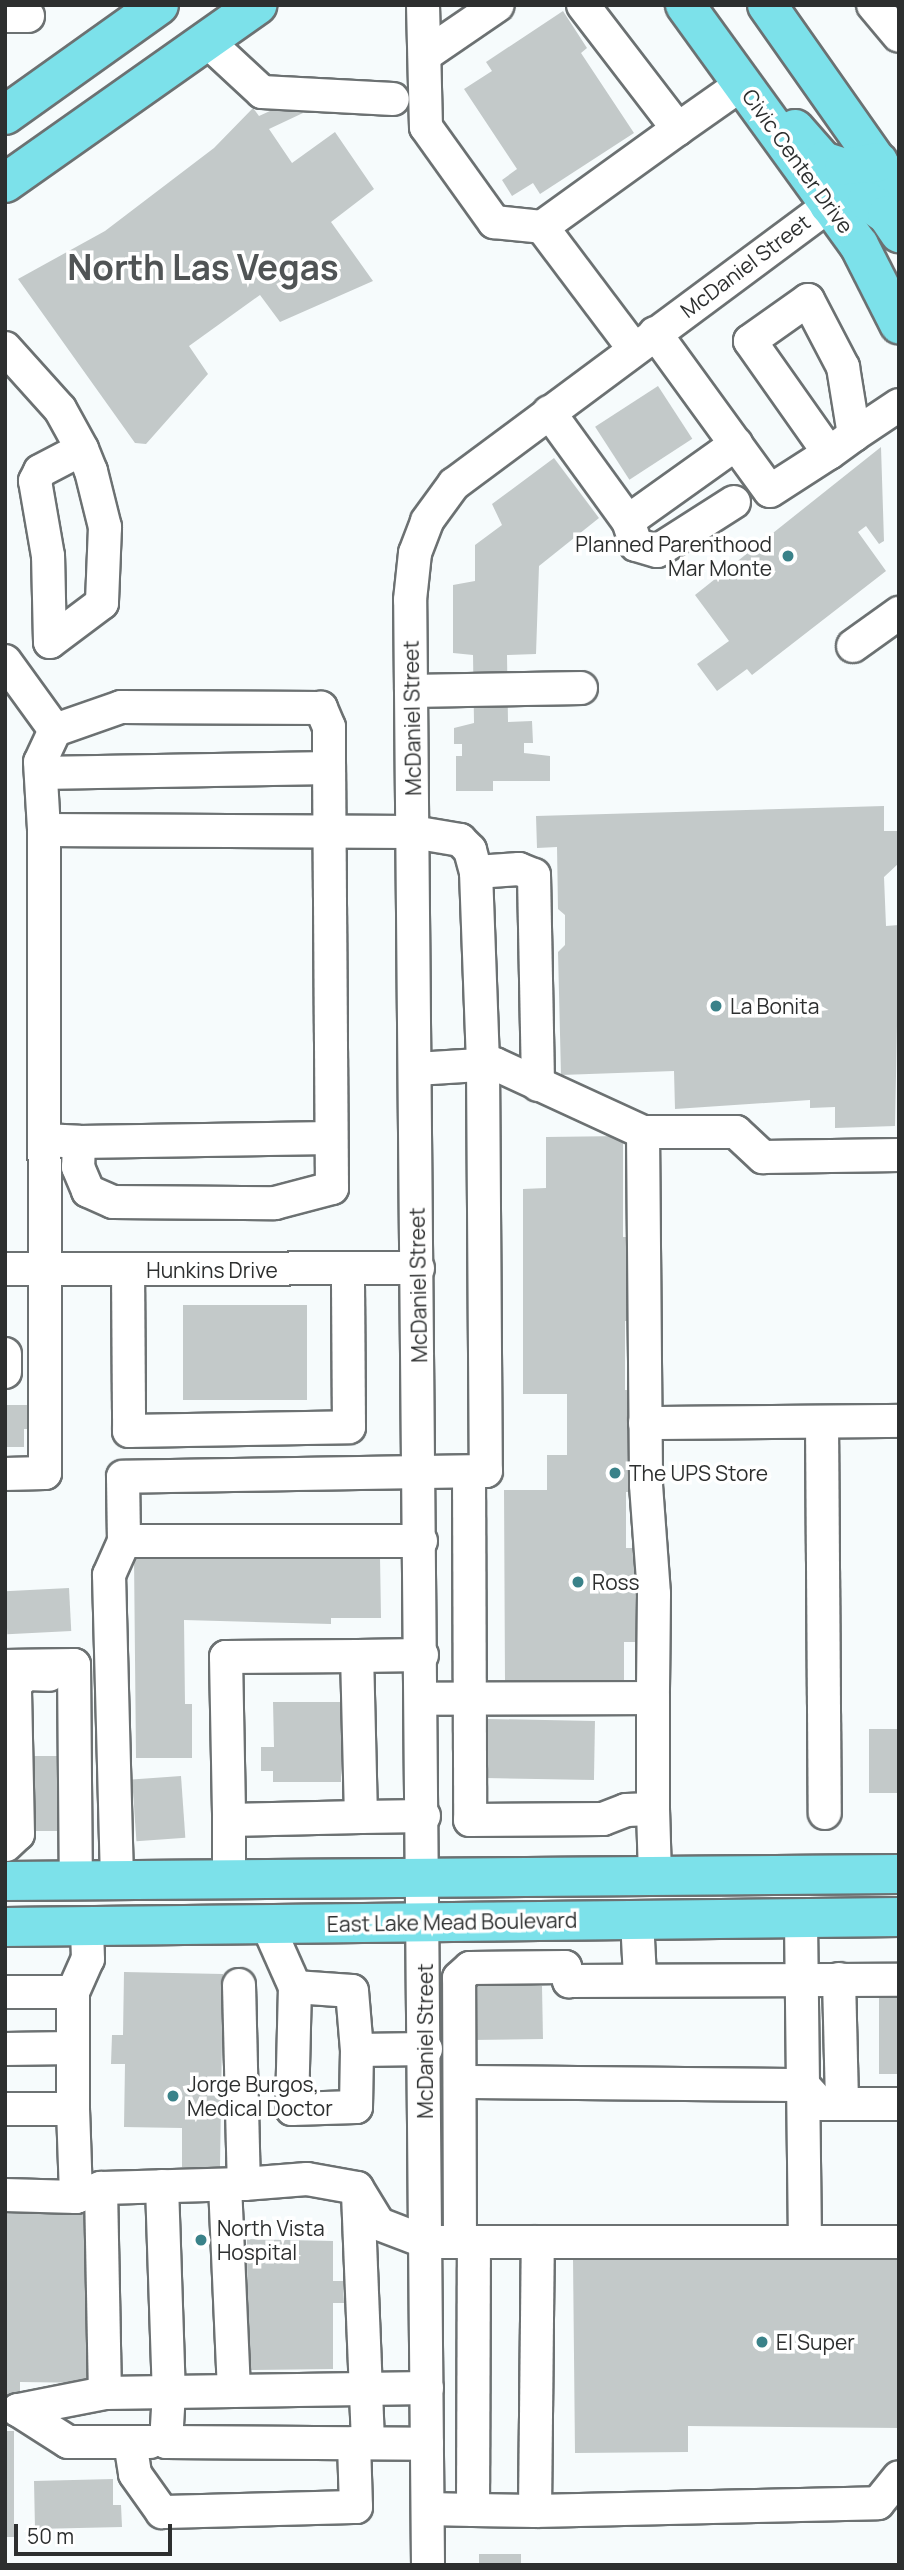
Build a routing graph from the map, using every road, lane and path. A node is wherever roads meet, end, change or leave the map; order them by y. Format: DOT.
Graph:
graph roads {
  1 [pos="159,5"];
  2 [pos="257,5"];
  3 [pos="423,5"];
  4 [pos="498,5"];
  5 [pos="583,5"];
  6 [pos="685,5"];
  7 [pos="767,5"];
  8 [pos="873,5"];
  9 [pos="899,36"];
  10 [pos="207,41"];
  11 [pos="425,55"];
  12 [pos="752,98"];
  13 [pos="393,99"];
  14 [pos="5,116"];
  15 [pos="678,129"];
  16 [pos="892,169"];
  17 [pos="5,183"];
  18 [pos="829,205"];
  19 [pos="542,227"];
  20 [pos="899,233"];
  21 [pos="899,324"];
  22 [pos="645,341"];
  23 [pos="5,348"];
  24 [pos="899,405"];
  25 [pos="549,412"];
  26 [pos="736,444"];
  27 [pos="82,449"];
  28 [pos="734,502"];
  29 [pos="628,521"];
  30 [pos="899,613"];
  31 [pos="50,642"];
  32 [pos="853,646"];
  33 [pos="9,666"];
  34 [pos="581,688"];
  35 [pos="411,691"];
  36 [pos="55,730"];
  37 [pos="329,768"];
  38 [pos="41,773"];
  39 [pos="44,830"];
  40 [pos="330,831"];
  41 [pos="413,832"];
  42 [pos="476,872"];
  43 [pos="483,1065"];
  44 [pos="416,1069"];
  45 [pos="538,1085"];
  46 [pos="643,1132"];
  47 [pos="331,1138"];
  48 [pos="44,1140"];
  49 [pos="79,1142"];
  50 [pos="899,1155"];
  51 [pos="418,1268"];
  52 [pos="5,1269"];
  53 [pos="44,1269"];
  54 [pos="128,1270"];
  55 [pos="348,1270"];
  56 [pos="5,1354"];
  57 [pos="5,1372"];
  58 [pos="822,1422"];
  59 [pos="899,1422"];
  60 [pos="645,1423"];
  61 [pos="469,1472"];
  62 [pos="5,1474"];
  63 [pos="420,1474"];
  64 [pos="124,1541"];
  65 [pos="421,1541"];
  66 [pos="422,1655"];
  67 [pos="358,1656"];
  68 [pos="5,1666"];
  69 [pos="74,1678"];
  70 [pos="653,1698"];
  71 [pos="423,1699"];
  72 [pos="470,1699"];
  73 [pos="5,1795"];
  74 [pos="653,1809"];
  75 [pos="825,1813"];
  76 [pos="424,1816"];
  77 [pos="361,1817"];
  78 [pos="229,1820"];
  79 [pos="6,1845"];
  80 [pos="899,1874"];
  81 [pos="655,1877"];
  82 [pos="425,1878"];
  83 [pos="117,1880"];
  84 [pos="229,1880"];
  85 [pos="6,1881"];
  86 [pos="76,1881"];
  87 [pos="899,1917"];
  88 [pos="801,1918"];
  89 [pos="637,1920"];
  90 [pos="425,1923"];
  91 [pos="267,1924"];
  92 [pos="87,1926"];
  93 [pos="5,1927"];
  94 [pos="640,1978"];
  95 [pos="805,1979"];
  96 [pos="839,1979"];
  97 [pos="899,1980"];
  98 [pos="239,1985"];
  99 [pos="295,1987"];
  100 [pos="5,1992"];
  101 [pos="73,1992"];
  102 [pos="73,2048"];
  103 [pos="5,2049"];
  104 [pos="426,2049"];
  105 [pos="357,2050"];
  106 [pos="460,2082"];
  107 [pos="803,2085"];
  108 [pos="842,2104"];
  109 [pos="899,2104"];
  110 [pos="5,2109"];
  111 [pos="73,2109"];
  112 [pos="235,2184"];
  113 [pos="162,2186"];
  114 [pos="358,2188"];
  115 [pos="88,2192"];
  116 [pos="5,2195"];
  117 [pos="426,2242"];
  118 [pos="467,2242"];
  119 [pos="538,2242"];
  120 [pos="805,2242"];
  121 [pos="899,2242"];
  122 [pos="366,2389"];
  123 [pos="427,2389"];
  124 [pos="234,2391"];
  125 [pos="170,2392"];
  126 [pos="105,2393"];
  127 [pos="12,2411"];
  128 [pos="130,2442"];
  129 [pos="166,2442"];
  130 [pos="361,2443"];
  131 [pos="427,2444"];
  132 [pos="899,2477"];
  133 [pos="428,2509"];
  134 [pos="473,2510"];
  135 [pos="889,2510"];
  136 [pos="535,2511"];
  137 [pos="428,2565"];
  1 -- 14 [label="main road"];
  2 -- 10 [label="main road"];
  3 -- 11 [label="street"];
  4 -- 11 [label="street"];
  5 -- 15 [label="street"];
  6 -- 12 [label="main road, Civic Center Drive"];
  7 -- 16 [label="main road"];
  8 -- 9 [label="street"];
  10 -- 13 [label="street"];
  10 -- 17 [label="main road"];
  11 -- 19 [label="street"];
  12 -- 15 [label="street"];
  12 -- 16 [label="main road"];
  12 -- 18 [label="main road, Civic Center Drive"];
  15 -- 19 [label="street"];
  18 -- 20 [label="main road"];
  18 -- 21 [label="main road, Civic Center Drive"];
  18 -- 22 [label="street, McDaniel Street"];
  19 -- 22 [label="street"];
  22 -- 25 [label="street, McDaniel Street"];
  22 -- 26 [label="street"];
  23 -- 27 [label="street"];
  24 -- 26 [label="street"];
  25 -- 29 [label="street"];
  25 -- 35 [label="street, McDaniel Street"];
  26 -- 29 [label="street"];
  27 -- 31 [label="street"];
  27 -- 31 [label="street"];
  28 -- 29 [label="street"];
  30 -- 32 [label="street"];
  31 -- 33 [label="street"];
  33 -- 36 [label="street"];
  34 -- 35 [label="street"];
  35 -- 41 [label="street, McDaniel Street"];
  36 -- 37 [label="street"];
  36 -- 38 [label="street"];
  37 -- 38 [label="street"];
  37 -- 40 [label="street"];
  38 -- 39 [label="street"];
  39 -- 40 [label="street"];
  39 -- 48 [label="street"];
  40 -- 41 [label="street"];
  40 -- 47 [label="street"];
  41 -- 42 [label="street"];
  41 -- 44 [label="street, McDaniel Street"];
  42 -- 43 [label="street"];
  42 -- 45 [label="street"];
  43 -- 44 [label="street"];
  43 -- 45 [label="street"];
  43 -- 61 [label="street"];
  44 -- 51 [label="street, McDaniel Street"];
  45 -- 46 [label="street"];
  46 -- 50 [label="street"];
  46 -- 60 [label="street"];
  47 -- 49 [label="street"];
  47 -- 49 [label="street"];
  48 -- 49 [label="street"];
  48 -- 53 [label="street"];
  51 -- 55 [label="street, Hunkins Drive"];
  51 -- 63 [label="street, McDaniel Street"];
  52 -- 53 [label="street, Hunkins Drive"];
  53 -- 54 [label="street, Hunkins Drive"];
  53 -- 62 [label="street"];
  54 -- 55 [label="street, Hunkins Drive"];
  54 -- 55 [label="street"];
  56 -- 57 [label="street"];
  58 -- 59 [label="street"];
  58 -- 60 [label="street"];
  58 -- 75 [label="street"];
  60 -- 70 [label="street"];
  61 -- 63 [label="street"];
  61 -- 72 [label="street"];
  63 -- 64 [label="street"];
  63 -- 65 [label="street, McDaniel Street"];
  64 -- 65 [label="street"];
  64 -- 83 [label="street"];
  65 -- 66 [label="street, McDaniel Street"];
  66 -- 67 [label="street"];
  66 -- 71 [label="street, McDaniel Street"];
  67 -- 77 [label="street"];
  67 -- 78 [label="street"];
  68 -- 69 [label="street"];
  69 -- 79 [label="street"];
  69 -- 86 [label="street"];
  70 -- 72 [label="street"];
  70 -- 74 [label="street"];
  71 -- 72 [label="street"];
  71 -- 76 [label="street, McDaniel Street"];
  72 -- 74 [label="street"];
  73 -- 79 [label="street"];
  74 -- 81 [label="street"];
  76 -- 77 [label="street"];
  76 -- 82 [label="street, McDaniel Street"];
  77 -- 78 [label="street"];
  78 -- 84 [label="street"];
  79 -- 85 [label="street"];
  80 -- 81 [label="main road, East Lake Mead Boulevard"];
  81 -- 82 [label="main road, East Lake Mead Boulevard"];
  82 -- 84 [label="main road, East Lake Mead Boulevard"];
  82 -- 90 [label="street, McDaniel Street"];
  83 -- 84 [label="main road, East Lake Mead Boulevard"];
  83 -- 86 [label="main road, East Lake Mead Boulevard"];
  85 -- 86 [label="main road, East Lake Mead Boulevard"];
  85 -- 92 [label="main road"];
  87 -- 88 [label="main road, East Lake Mead Boulevard"];
  88 -- 89 [label="main road, East Lake Mead Boulevard"];
  88 -- 95 [label="street"];
  89 -- 90 [label="main road, East Lake Mead Boulevard"];
  89 -- 94 [label="street"];
  90 -- 91 [label="main road, East Lake Mead Boulevard"];
  90 -- 104 [label="street, McDaniel Street"];
  91 -- 92 [label="main road, East Lake Mead Boulevard"];
  91 -- 99 [label="street"];
  92 -- 93 [label="main road, East Lake Mead Boulevard"];
  92 -- 101 [label="street"];
  94 -- 95 [label="street"];
  94 -- 106 [label="street"];
  95 -- 96 [label="street"];
  95 -- 107 [label="street"];
  96 -- 97 [label="street"];
  96 -- 108 [label="street"];
  98 -- 112 [label="street"];
  99 -- 105 [label="street"];
  99 -- 105 [label="street"];
  100 -- 101 [label="street"];
  101 -- 102 [label="street"];
  102 -- 103 [label="street"];
  102 -- 111 [label="street"];
  104 -- 105 [label="street"];
  104 -- 117 [label="street, McDaniel Street"];
  106 -- 107 [label="street"];
  106 -- 118 [label="street"];
  107 -- 108 [label="street"];
  107 -- 120 [label="street"];
  108 -- 109 [label="street"];
  110 -- 111 [label="street"];
  111 -- 115 [label="street"];
  112 -- 113 [label="street"];
  112 -- 114 [label="street"];
  112 -- 124 [label="street"];
  113 -- 115 [label="street"];
  113 -- 125 [label="street"];
  114 -- 117 [label="street"];
  114 -- 122 [label="street"];
  115 -- 116 [label="street"];
  115 -- 126 [label="street"];
  117 -- 118 [label="street"];
  117 -- 123 [label="street, McDaniel Street"];
  118 -- 119 [label="street"];
  118 -- 134 [label="street"];
  119 -- 120 [label="street"];
  119 -- 136 [label="street"];
  120 -- 121 [label="street"];
  122 -- 123 [label="street"];
  122 -- 124 [label="street"];
  122 -- 130 [label="street"];
  123 -- 131 [label="street, McDaniel Street"];
  124 -- 125 [label="street"];
  125 -- 126 [label="street"];
  125 -- 129 [label="street"];
  126 -- 127 [label="street"];
  127 -- 128 [label="street"];
  128 -- 129 [label="street"];
  128 -- 130 [label="street"];
  129 -- 130 [label="street"];
  130 -- 131 [label="street"];
  131 -- 133 [label="street, McDaniel Street"];
  132 -- 135 [label="street"];
  133 -- 134 [label="street"];
  133 -- 137 [label="street, McDaniel Street"];
  134 -- 136 [label="street"];
  135 -- 136 [label="street"];
}
